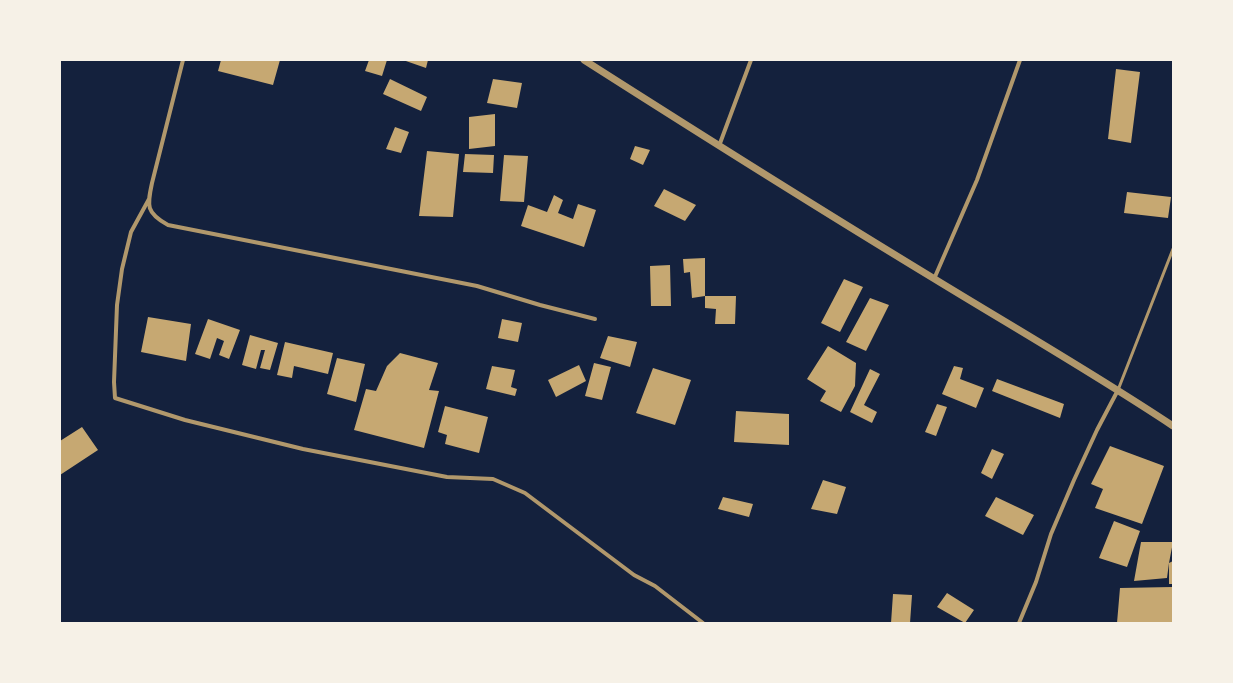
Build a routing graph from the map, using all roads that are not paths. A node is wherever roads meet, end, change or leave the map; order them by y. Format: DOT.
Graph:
graph roads {
  1 [pos="183,60"];
  2 [pos="584,60"];
  3 [pos="751,60"];
  4 [pos="1020,60"];
  5 [pos="719,146"];
  6 [pos="149,199"];
  7 [pos="1173,249"];
  8 [pos="934,278"];
  9 [pos="595,319"];
  10 [pos="1118,390"];
  11 [pos="1173,426"];
  12 [pos="703,623"];
  13 [pos="1019,623"];
  1 -- 6 [label="street"];
  2 -- 5 [label="street"];
  3 -- 5 [label="street"];
  4 -- 8 [label="street"];
  5 -- 8 [label="street"];
  6 -- 9 [label="street"];
  6 -- 12 [label="street"];
  7 -- 10 [label="lane"];
  8 -- 10 [label="street"];
  10 -- 11 [label="street"];
  10 -- 13 [label="street"];
}
